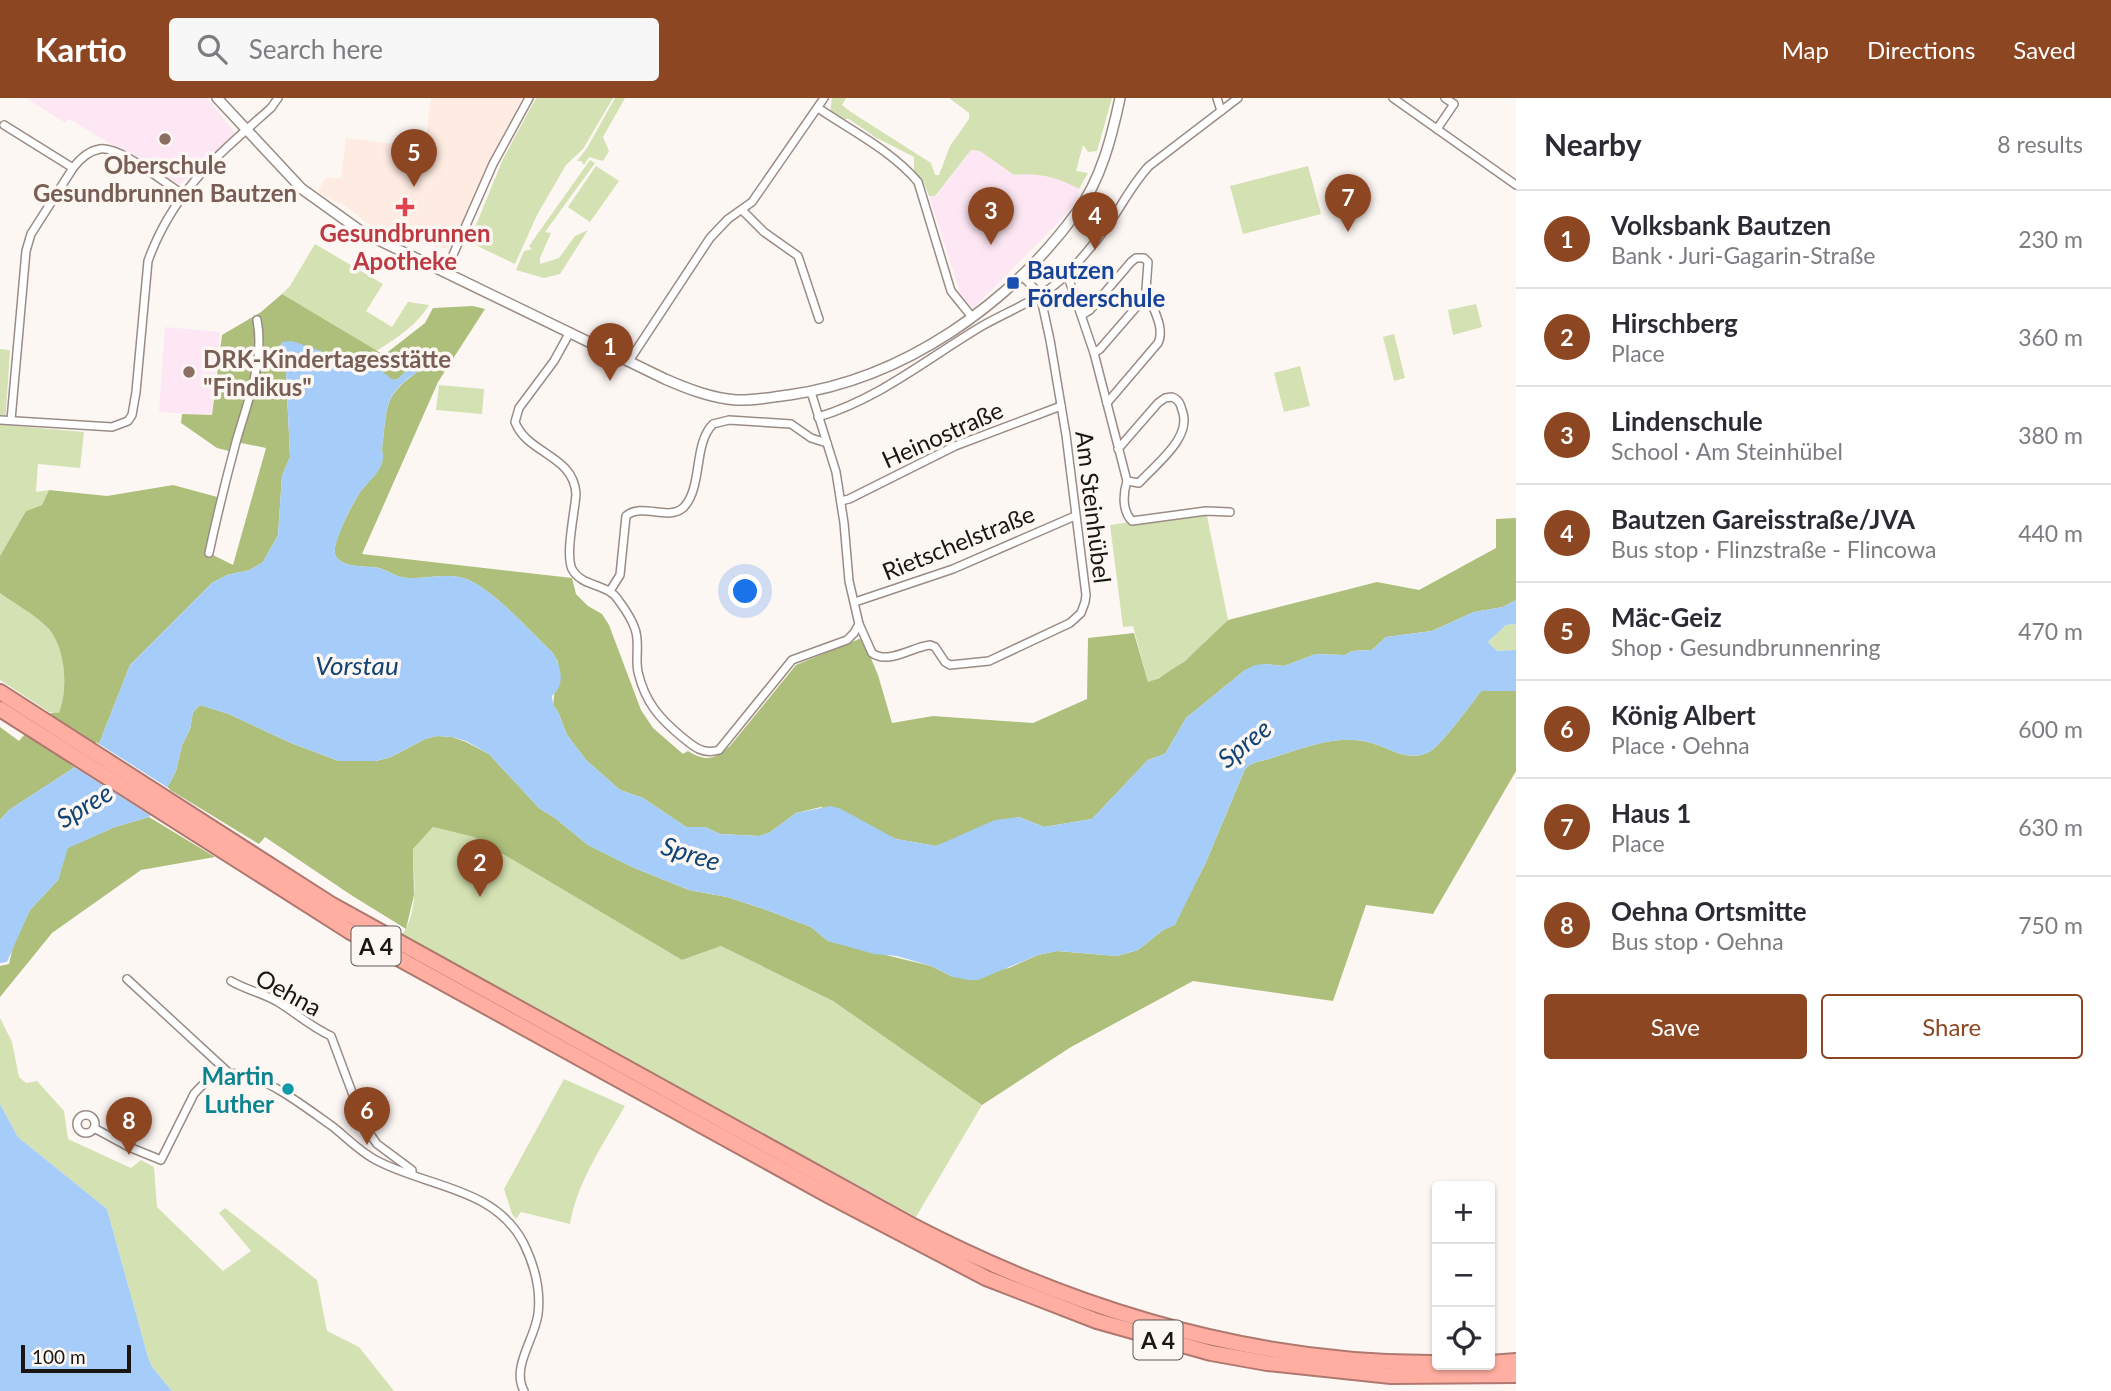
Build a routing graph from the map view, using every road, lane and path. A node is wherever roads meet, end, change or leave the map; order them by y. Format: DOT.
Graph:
graph roads {
  1 [pos="217,98"];
  2 [pos="278,98"];
  3 [pos="529,98"];
  4 [pos="824,98"];
  5 [pos="1120,98"];
  6 [pos="1217,98"];
  7 [pos="1238,98"];
  8 [pos="1393,98"];
  9 [pos="1445,98"];
  10 [pos="818,108"];
  11 [pos="1221,111"];
  12 [pos="4,125"];
  13 [pos="1437,129"];
  14 [pos="246,130"];
  15 [pos="73,168"];
  16 [pos="1516,185"];
  17 [pos="183,194"];
  18 [pos="742,210"];
  19 [pos="446,273"];
  20 [pos="1067,274"];
  21 [pos="1021,275"];
  22 [pos="1040,294"];
  23 [pos="1149,297"];
  24 [pos="1082,315"];
  25 [pos="972,317"];
  26 [pos="819,319"];
  27 [pos="257,320"];
  28 [pos="570,332"];
  29 [pos="1094,353"];
  30 [pos="629,361"];
  31 [pos="811,392"];
  32 [pos="1107,403"];
  33 [pos="1060,406"];
  34 [pos="818,417"];
  35 [pos="0,419"];
  36 [pos="11,420"];
  37 [pos="827,443"];
  38 [pos="1118,449"];
  39 [pos="1127,481"];
  40 [pos="841,501"];
  41 [pos="1230,512"];
  42 [pos="1074,516"];
  43 [pos="209,553"];
  44 [pos="610,591"];
  45 [pos="855,601"];
  46 [pos="859,624"];
  47 [pos="0,692"];
  48 [pos="0,709"];
  49 [pos="48,731"];
  50 [pos="127,979"];
  51 [pos="231,981"];
  52 [pos="590,1057"];
  53 [pos="229,1073"];
  54 [pos="94,1128"];
  55 [pos="412,1174"];
  56 [pos="1516,1361"];
  57 [pos="1432,1363"];
  58 [pos="1495,1363"];
  59 [pos="1516,1375"];
  60 [pos="524,1391"];
  1 -- 14 [label="street"];
  2 -- 14 [label="street"];
  3 -- 19 [label="street"];
  4 -- 10 [label="street"];
  5 -- 21 [label="street"];
  6 -- 11 [label="street"];
  7 -- 11 [label="street"];
  8 -- 13 [label="street"];
  9 -- 13 [label="street"];
  10 -- 18 [label="street"];
  10 -- 25 [label="street"];
  11 -- 20 [label="street"];
  12 -- 15 [label="street"];
  13 -- 16 [label="street"];
  14 -- 17 [label="street"];
  14 -- 19 [label="street"];
  15 -- 17 [label="street"];
  15 -- 36 [label="street"];
  17 -- 36 [label="street"];
  18 -- 26 [label="street"];
  18 -- 30 [label="street"];
  19 -- 28 [label="street"];
  20 -- 22 [label="street"];
  20 -- 24 [label="street"];
  21 -- 22 [label="street"];
  21 -- 25 [label="street"];
  22 -- 33 [label="street, Am Steinhübel"];
  22 -- 34 [label="street"];
  23 -- 24 [label="street"];
  23 -- 29 [label="street"];
  23 -- 32 [label="street"];
  24 -- 29 [label="street"];
  25 -- 31 [label="street"];
  27 -- 43 [label="street"];
  28 -- 30 [label="street"];
  28 -- 44 [label="street"];
  29 -- 32 [label="street"];
  30 -- 31 [label="street"];
  31 -- 34 [label="street"];
  32 -- 38 [label="street"];
  33 -- 40 [label="street, Heinostraße"];
  33 -- 42 [label="street, Am Steinhübel"];
  34 -- 37 [label="street"];
  35 -- 36 [label="street"];
  37 -- 40 [label="street"];
  37 -- 44 [label="street"];
  38 -- 39 [label="street"];
  38 -- 39 [label="street"];
  39 -- 41 [label="street"];
  40 -- 45 [label="street"];
  42 -- 45 [label="street, Rietschelstraße"];
  42 -- 46 [label="street, Am Steinhübel"];
  44 -- 46 [label="street"];
  45 -- 46 [label="street"];
  47 -- 49 [label="highway, A 4"];
  48 -- 49 [label="highway, A 4"];
  49 -- 52 [label="highway, A 4"];
  50 -- 53 [label="street, Oehna"];
  51 -- 55 [label="street, Oehna"];
  52 -- 57 [label="highway, A 4"];
  52 -- 59 [label="highway, A 4"];
  53 -- 54 [label="street"];
  53 -- 55 [label="street, Oehna"];
  55 -- 60 [label="street, Oehna"];
  56 -- 58 [label="highway"];
}
